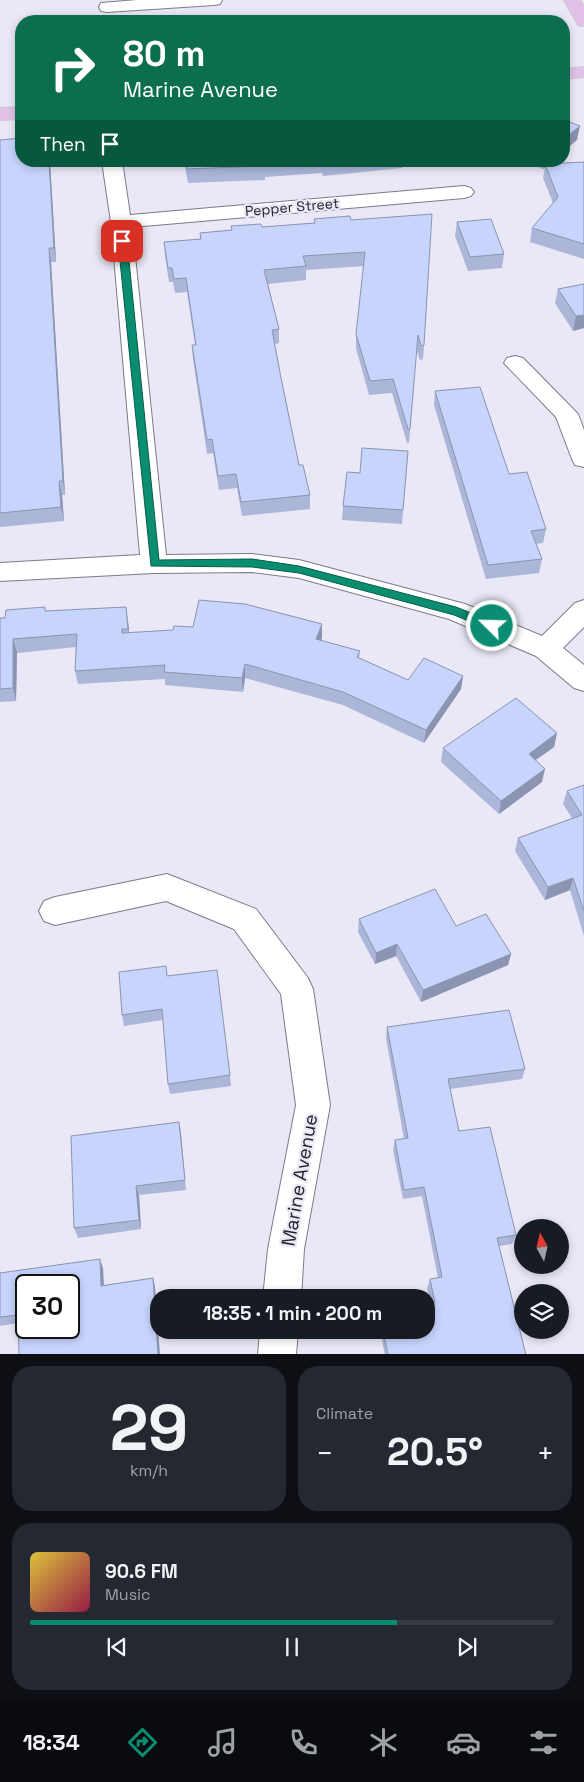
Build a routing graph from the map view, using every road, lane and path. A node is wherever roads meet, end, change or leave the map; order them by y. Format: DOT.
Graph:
graph roads {
  1 [pos="214,0"];
  2 [pos="572,0"];
  3 [pos="107,9"];
  4 [pos="584,21"];
  5 [pos="584,72"];
  6 [pos="570,73"];
  7 [pos="15,113"];
  8 [pos="0,114"];
  9 [pos="113,167"];
  10 [pos="464,192"];
  11 [pos="121,222"];
  12 [pos="515,363"];
  13 [pos="584,459"];
  14 [pos="154,564"];
  15 [pos="0,572"];
  16 [pos="584,610"];
  17 [pos="546,649"];
  18 [pos="584,680"];
  19 [pos="55,911"];
  20 [pos="283,1289"];
  21 [pos="278,1339"];
  22 [pos="277,1354"];
  1 -- 3 [label="street"];
  2 -- 4 [label="main road"];
  5 -- 6 [label="main road"];
  7 -- 8 [label="main road"];
  9 -- 11 [label="street"];
  10 -- 11 [label="street, Pepper Street"];
  11 -- 14 [label="street"];
  12 -- 13 [label="street"];
  14 -- 15 [label="street"];
  14 -- 17 [label="street"];
  16 -- 17 [label="street"];
  17 -- 18 [label="street"];
  19 -- 20 [label="street, Marine Avenue"];
  21 -- 22 [label="street"];
}
